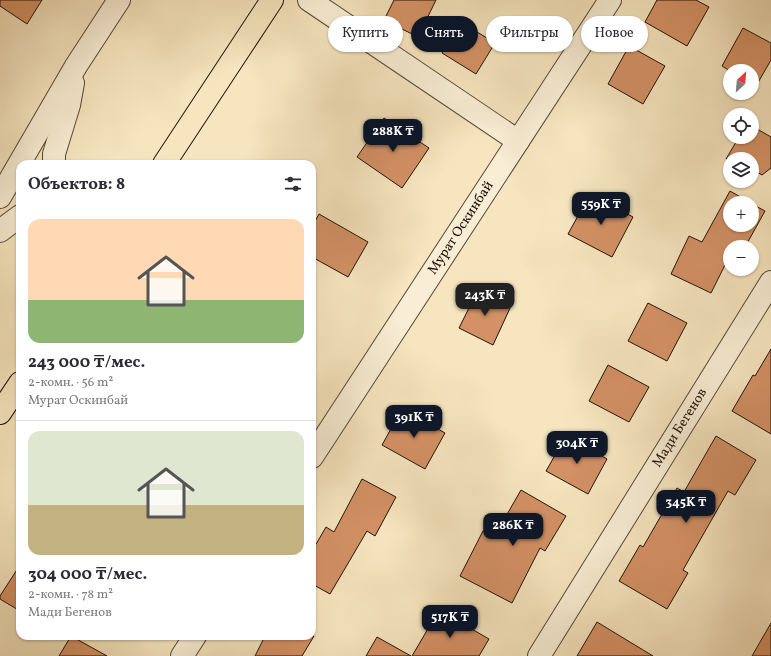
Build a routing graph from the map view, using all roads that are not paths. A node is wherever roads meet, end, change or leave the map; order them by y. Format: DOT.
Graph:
graph roads {
  1 [pos="119,0"];
  2 [pos="272,0"];
  3 [pos="309,0"];
  4 [pos="610,0"];
  5 [pos="76,66"];
  6 [pos="518,141"];
  7 [pos="21,160"];
  8 [pos="54,160"];
  9 [pos="167,160"];
  10 [pos="16,169"];
  11 [pos="0,197"];
  12 [pos="16,219"];
  13 [pos="0,231"];
  14 [pos="771,282"];
  15 [pos="16,389"];
  16 [pos="0,414"];
  17 [pos="316,451"];
  18 [pos="192,640"];
  19 [pos="182,656"];
  20 [pos="539,656"];
  1 -- 5 [label="street"];
  2 -- 9 [label="main road"];
  3 -- 6 [label="street"];
  4 -- 6 [label="street, Мурат Оскинбай"];
  5 -- 7 [label="street"];
  5 -- 8 [label="street"];
  6 -- 17 [label="street, Мурат Оскинбай"];
  10 -- 11 [label="street"];
  12 -- 13 [label="street"];
  14 -- 20 [label="street, Мади Бегенов"];
  15 -- 16 [label="main road"];
  18 -- 19 [label="street"];
}
